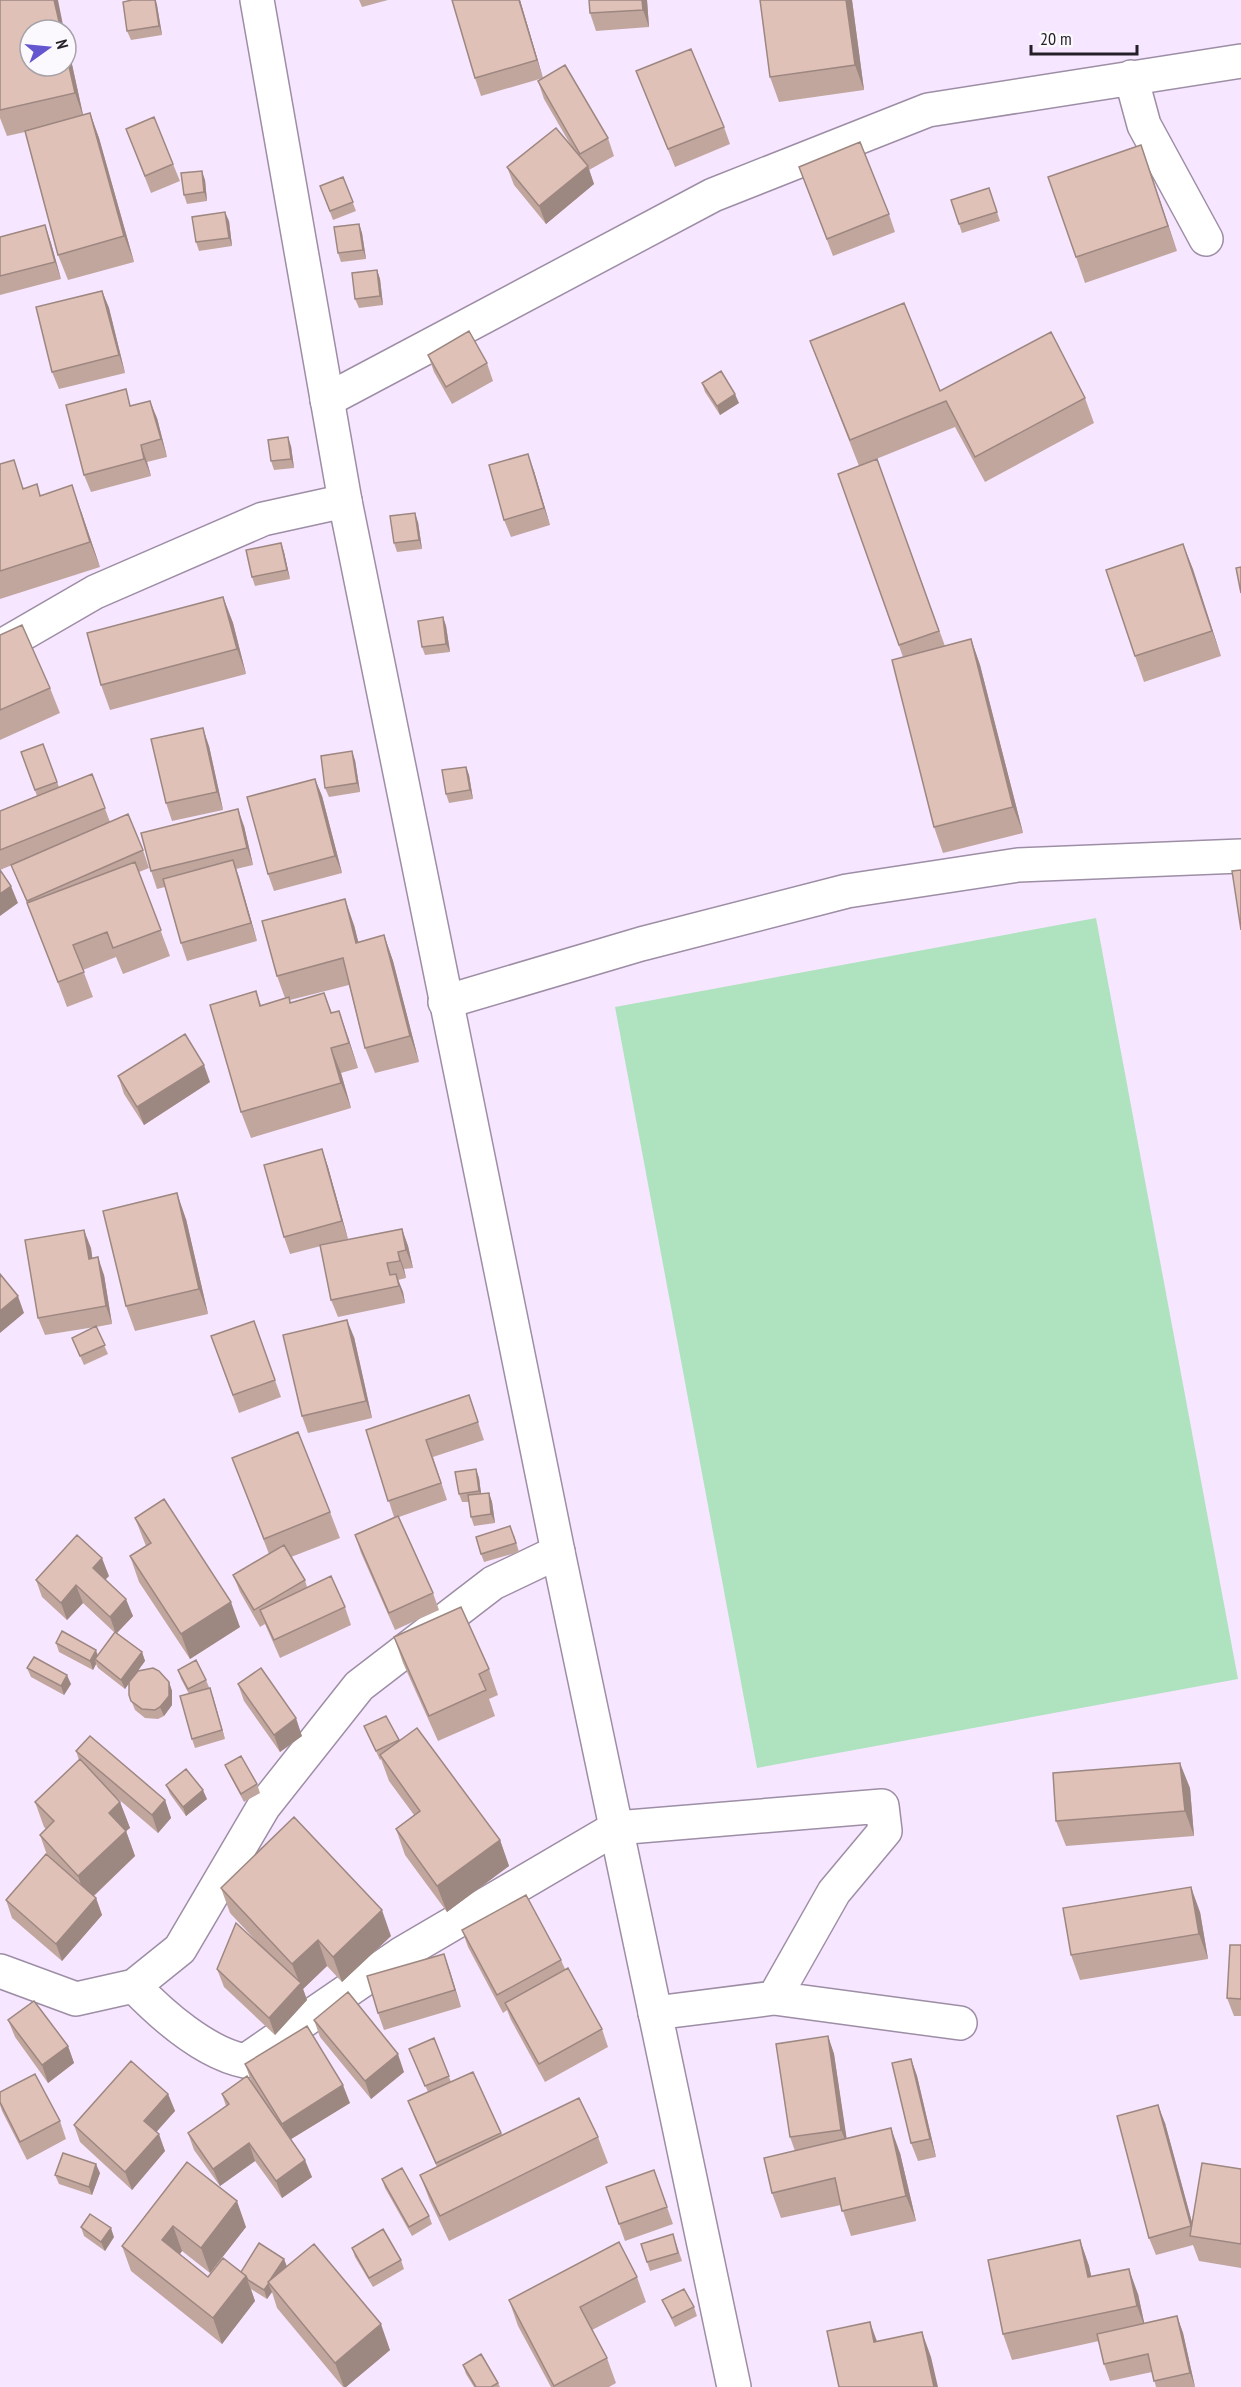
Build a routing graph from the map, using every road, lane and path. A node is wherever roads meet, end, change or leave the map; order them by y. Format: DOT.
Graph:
graph roads {
  1 [pos="257,0"];
  2 [pos="1241,61"];
  3 [pos="1131,78"];
  4 [pos="1206,238"];
  5 [pos="327,400"];
  6 [pos="345,501"];
  7 [pos="0,647"];
  8 [pos="1241,856"];
  9 [pos="445,1002"];
  10 [pos="558,1552"];
  11 [pos="616,1828"];
  12 [pos="0,1971"];
  13 [pos="134,1986"];
  14 [pos="774,1998"];
  15 [pos="655,2013"];
  16 [pos="960,2023"];
  17 [pos="730,2386"];
  1 -- 5 [label="street"];
  2 -- 3 [label="street"];
  3 -- 4 [label="street"];
  3 -- 5 [label="street"];
  5 -- 6 [label="street"];
  6 -- 7 [label="street"];
  6 -- 9 [label="street"];
  8 -- 9 [label="street"];
  9 -- 10 [label="street"];
  10 -- 11 [label="street"];
  10 -- 13 [label="street"];
  11 -- 13 [label="street"];
  11 -- 14 [label="street"];
  11 -- 15 [label="street"];
  12 -- 13 [label="street"];
  14 -- 15 [label="street"];
  14 -- 16 [label="street"];
  15 -- 17 [label="street"];
}
